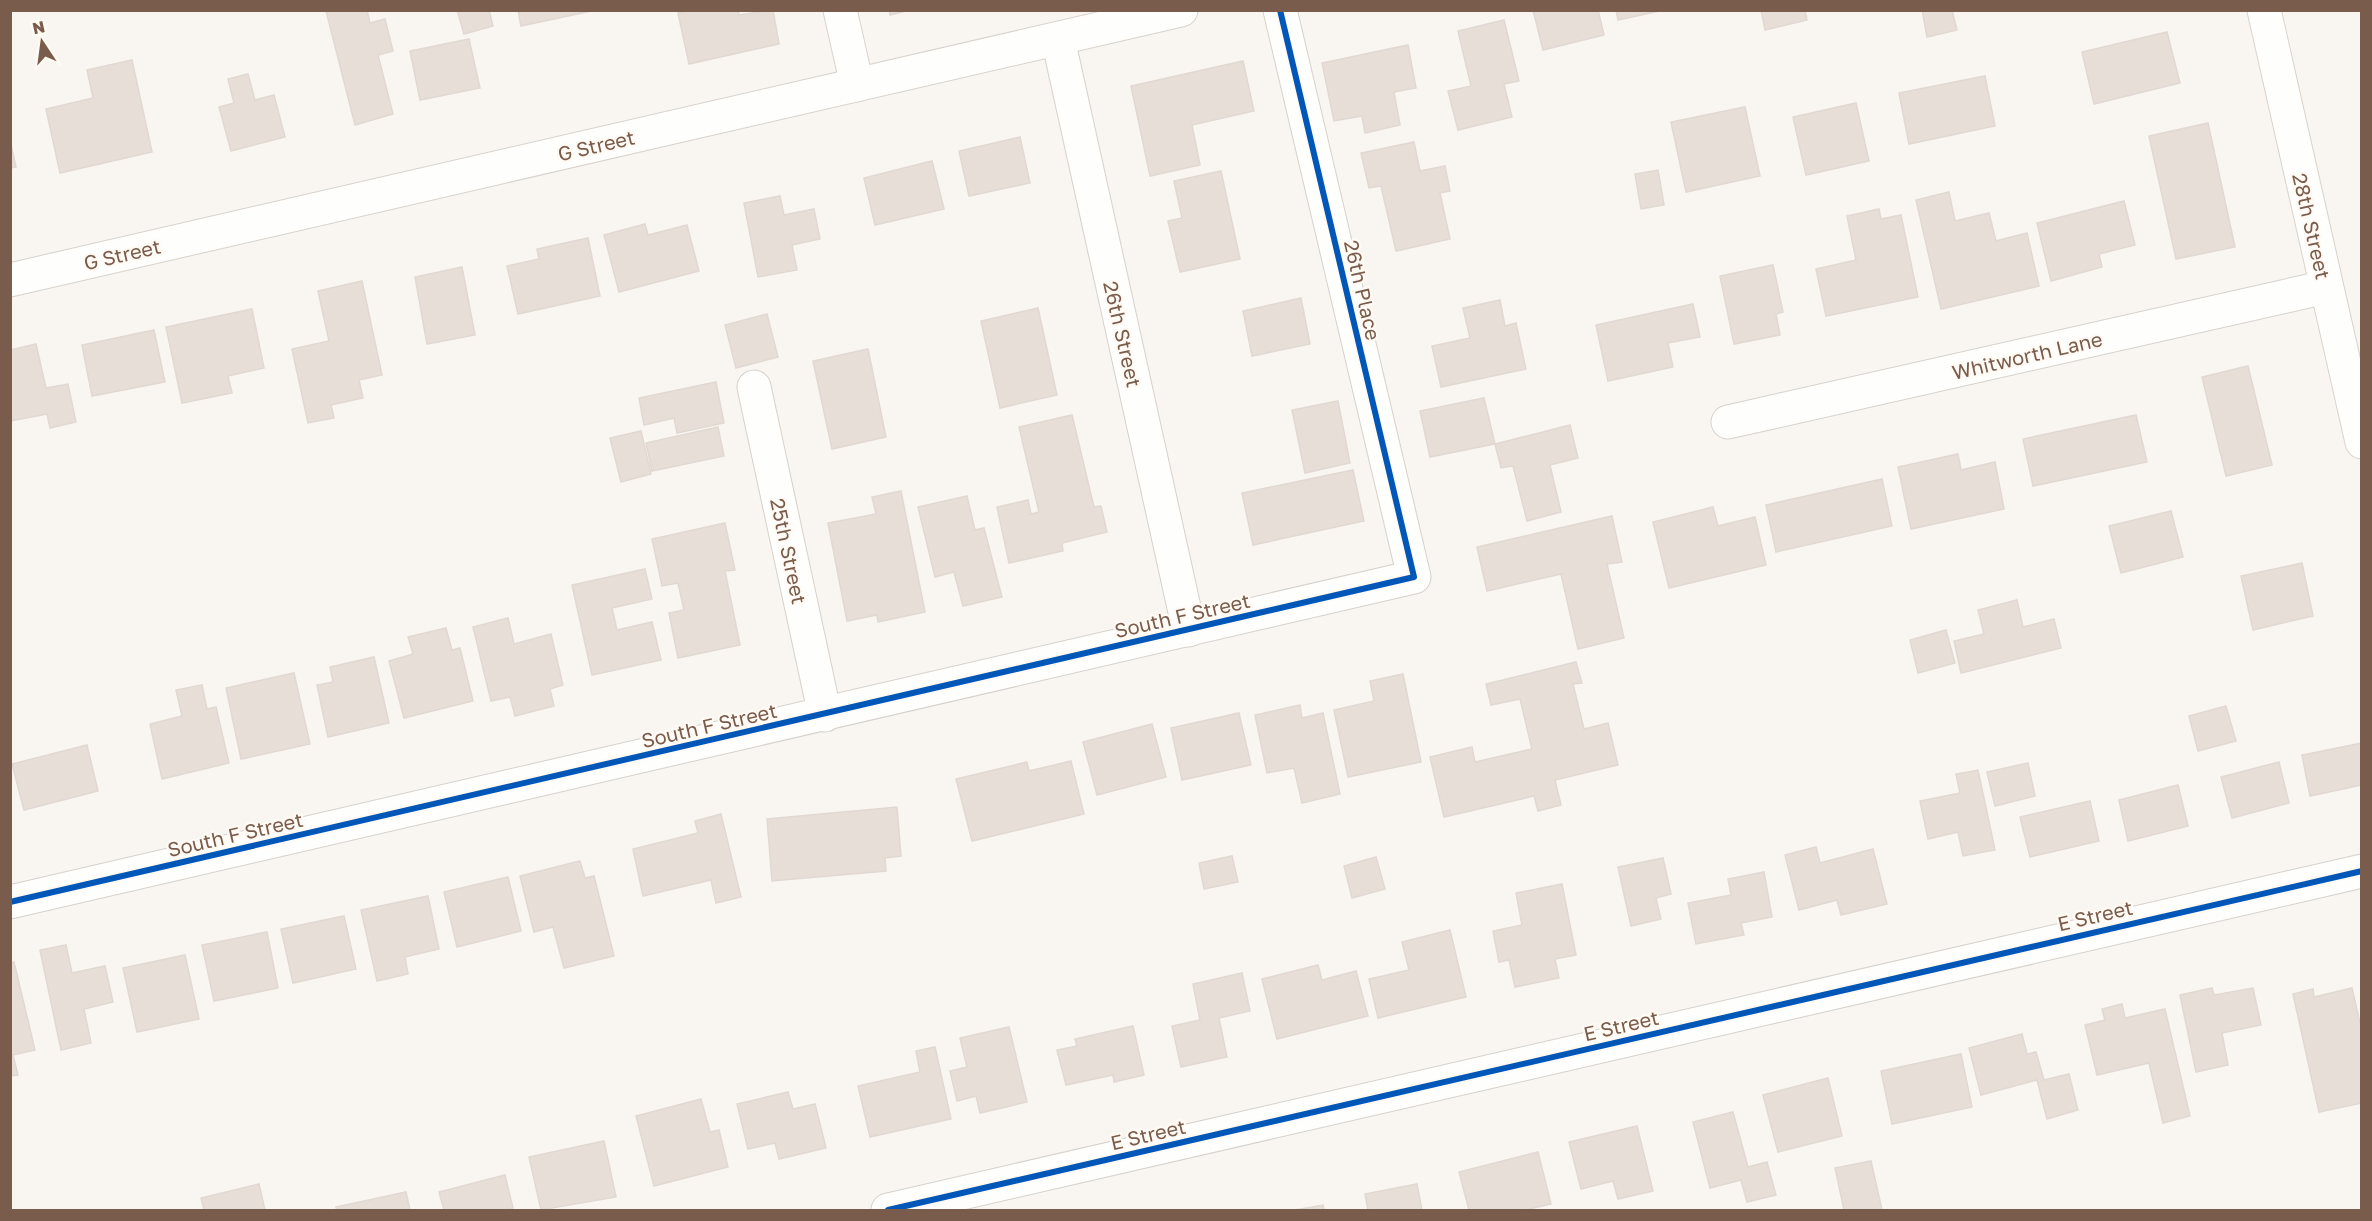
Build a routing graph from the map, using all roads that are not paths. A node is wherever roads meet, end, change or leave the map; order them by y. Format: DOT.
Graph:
graph roads {
  1 [pos="840,10"];
  2 [pos="1181,10"];
  3 [pos="1280,10"];
  4 [pos="2264,10"];
  5 [pos="1058,39"];
  6 [pos="856,85"];
  7 [pos="10,280"];
  8 [pos="2326,287"];
  9 [pos="754,387"];
  10 [pos="1728,422"];
  11 [pos="2361,442"];
  12 [pos="1414,577"];
  13 [pos="1189,630"];
  14 [pos="825,715"];
  15 [pos="2361,871"];
  16 [pos="10,902"];
  17 [pos="888,1210"];
  1 -- 6 [label="street"];
  2 -- 5 [label="street, G Street"];
  3 -- 12 [label="street, 26th Place"];
  4 -- 8 [label="street, 28th Street"];
  5 -- 6 [label="street, G Street"];
  5 -- 13 [label="street, 26th Street"];
  6 -- 7 [label="street, G Street"];
  8 -- 10 [label="street, Whitworth Lane"];
  8 -- 11 [label="street, 28th Street"];
  9 -- 14 [label="street, 25th Street"];
  12 -- 13 [label="street, South F Street"];
  13 -- 14 [label="street, South F Street"];
  14 -- 16 [label="street, South F Street"];
  15 -- 17 [label="street, E Street"];
}
